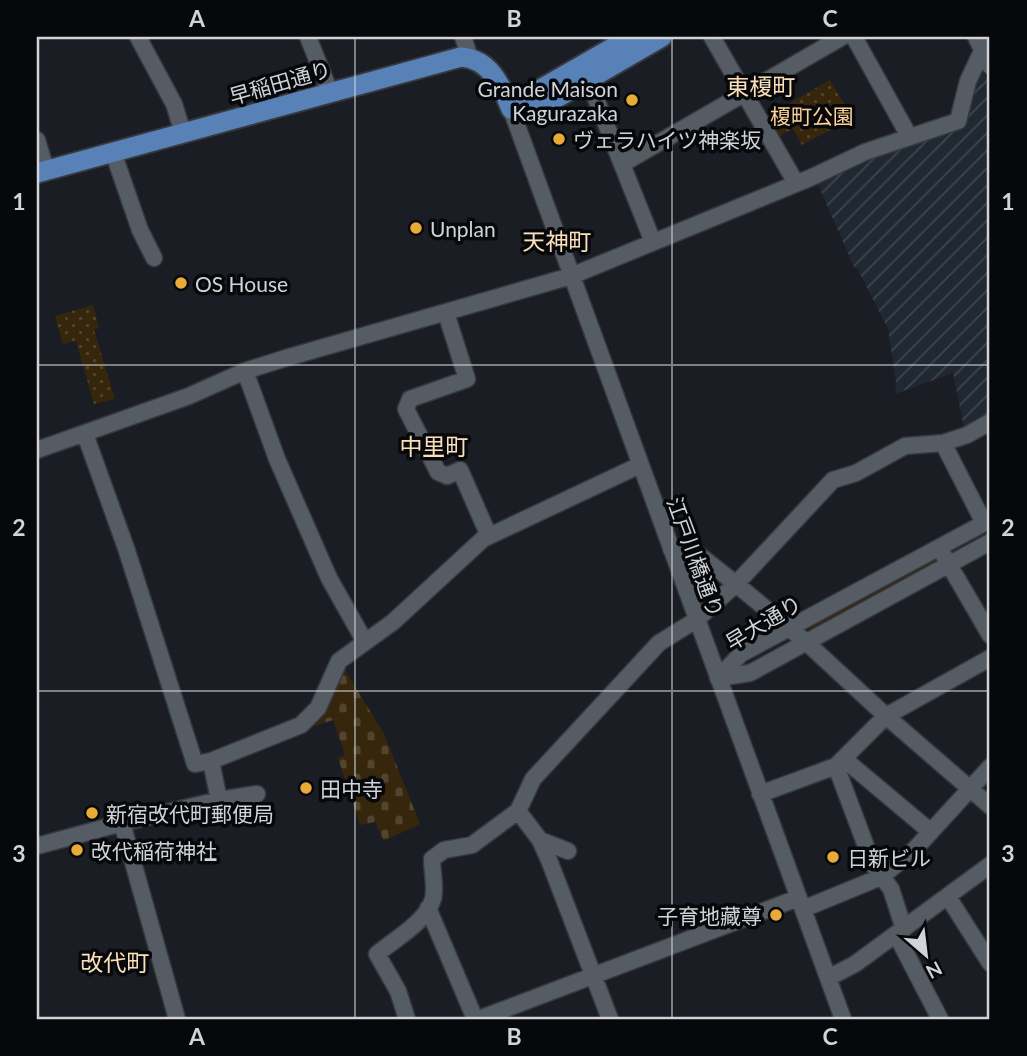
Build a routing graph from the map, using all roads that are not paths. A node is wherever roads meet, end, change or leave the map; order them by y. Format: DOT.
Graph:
graph roads {
  1 [pos="138,37"];
  2 [pos="308,37"];
  3 [pos="463,37"];
  4 [pos="631,37"];
  5 [pos="662,37"];
  6 [pos="712,37"];
  7 [pos="842,37"];
  8 [pos="854,37"];
  9 [pos="979,43"];
  10 [pos="470,58"];
  11 [pos="990,66"];
  12 [pos="588,79"];
  13 [pos="330,92"];
  14 [pos="746,93"];
  15 [pos="511,109"];
  16 [pos="183,133"];
  17 [pos="909,136"];
  18 [pos="37,140"];
  19 [pos="113,152"];
  20 [pos="622,164"];
  21 [pos="41,171"];
  22 [pos="796,183"];
  23 [pos="653,242"];
  24 [pos="154,258"];
  25 [pos="571,276"];
  26 [pos="446,313"];
  27 [pos="245,371"];
  28 [pos="990,422"];
  29 [pos="85,434"];
  30 [pos="943,443"];
  31 [pos="37,450"];
  32 [pos="640,465"];
  33 [pos="987,521"];
  34 [pos="489,536"];
  35 [pos="990,542"];
  36 [pos="940,547"];
  37 [pos="671,549"];
  38 [pos="949,565"];
  39 [pos="736,584"];
  40 [pos="696,620"];
  41 [pos="789,629"];
  42 [pos="990,635"];
  43 [pos="365,642"];
  44 [pos="806,642"];
  45 [pos="990,658"];
  46 [pos="718,678"];
  47 [pos="886,716"];
  48 [pos="211,761"];
  49 [pos="840,763"];
  50 [pos="990,767"];
  51 [pos="970,789"];
  52 [pos="257,794"];
  53 [pos="760,794"];
  54 [pos="219,800"];
  55 [pos="990,806"];
  56 [pos="519,811"];
  57 [pos="122,823"];
  58 [pos="931,832"];
  59 [pos="540,840"];
  60 [pos="37,846"];
  61 [pos="568,851"];
  62 [pos="990,865"];
  63 [pos="881,877"];
  64 [pos="948,897"];
  65 [pos="800,904"];
  66 [pos="428,908"];
  67 [pos="900,931"];
  68 [pos="990,963"];
  69 [pos="593,977"];
  70 [pos="828,978"];
  71 [pos="177,1019"];
  72 [pos="407,1019"];
  73 [pos="477,1019"];
  74 [pos="610,1019"];
  75 [pos="843,1019"];
  76 [pos="940,1019"];
  1 -- 16 [label="street"];
  2 -- 13 [label="street"];
  3 -- 10 [label="street"];
  4 -- 15 [label="main road"];
  5 -- 12 [label="main road"];
  6 -- 14 [label="street"];
  7 -- 14 [label="street"];
  8 -- 17 [label="street"];
  9 -- 11 [label="street"];
  9 -- 17 [label="street"];
  10 -- 13 [label="main road, 早稲田通り"];
  10 -- 15 [label="main road"];
  12 -- 15 [label="main road"];
  12 -- 20 [label="street"];
  13 -- 16 [label="main road, 早稲田通り"];
  14 -- 20 [label="street"];
  14 -- 22 [label="street"];
  15 -- 25 [label="street, 江戸川橋通り"];
  16 -- 19 [label="main road, 早稲田通り"];
  17 -- 22 [label="street"];
  18 -- 21 [label="street"];
  19 -- 21 [label="main road, 早稲田通り"];
  19 -- 24 [label="street"];
  20 -- 23 [label="street"];
  22 -- 23 [label="street"];
  23 -- 25 [label="street"];
  25 -- 26 [label="street"];
  25 -- 32 [label="street, 江戸川橋通り"];
  26 -- 27 [label="street"];
  26 -- 34 [label="street"];
  27 -- 29 [label="street"];
  27 -- 43 [label="street"];
  28 -- 30 [label="street"];
  29 -- 31 [label="street"];
  29 -- 48 [label="street"];
  30 -- 33 [label="street"];
  30 -- 39 [label="street"];
  32 -- 34 [label="street"];
  32 -- 37 [label="street, 江戸川橋通り"];
  33 -- 36 [label="street, 早大通り"];
  34 -- 43 [label="street"];
  35 -- 38 [label="street, 早大通り"];
  36 -- 38 [label="street"];
  36 -- 41 [label="street, 早大通り"];
  37 -- 39 [label="street"];
  37 -- 40 [label="street, 江戸川橋通り"];
  38 -- 42 [label="street"];
  38 -- 44 [label="street, 早大通り"];
  39 -- 40 [label="street"];
  39 -- 41 [label="street"];
  40 -- 46 [label="street, 江戸川橋通り"];
  40 -- 56 [label="street"];
  41 -- 44 [label="street"];
  41 -- 46 [label="street, 早大通り"];
  43 -- 48 [label="street"];
  44 -- 46 [label="street, 早大通り"];
  44 -- 47 [label="street"];
  45 -- 47 [label="street"];
  46 -- 53 [label="street, 江戸川橋通り"];
  47 -- 49 [label="street"];
  47 -- 51 [label="street"];
  48 -- 54 [label="street"];
  49 -- 53 [label="street"];
  49 -- 58 [label="street"];
  49 -- 63 [label="street"];
  50 -- 51 [label="street"];
  51 -- 55 [label="street"];
  51 -- 58 [label="street"];
  52 -- 54 [label="street"];
  53 -- 65 [label="street, 江戸川橋通り"];
  54 -- 57 [label="street"];
  56 -- 59 [label="street"];
  56 -- 66 [label="street"];
  57 -- 60 [label="street"];
  57 -- 71 [label="street"];
  58 -- 63 [label="street"];
  59 -- 61 [label="street"];
  59 -- 69 [label="street"];
  62 -- 64 [label="street"];
  63 -- 65 [label="street"];
  63 -- 67 [label="street"];
  64 -- 67 [label="street"];
  64 -- 68 [label="street"];
  65 -- 69 [label="street"];
  65 -- 70 [label="street, 江戸川橋通り"];
  66 -- 72 [label="street"];
  66 -- 73 [label="street"];
  67 -- 70 [label="street"];
  67 -- 76 [label="street"];
  69 -- 73 [label="street"];
  69 -- 74 [label="street"];
  70 -- 75 [label="street, 江戸川橋通り"];
}
